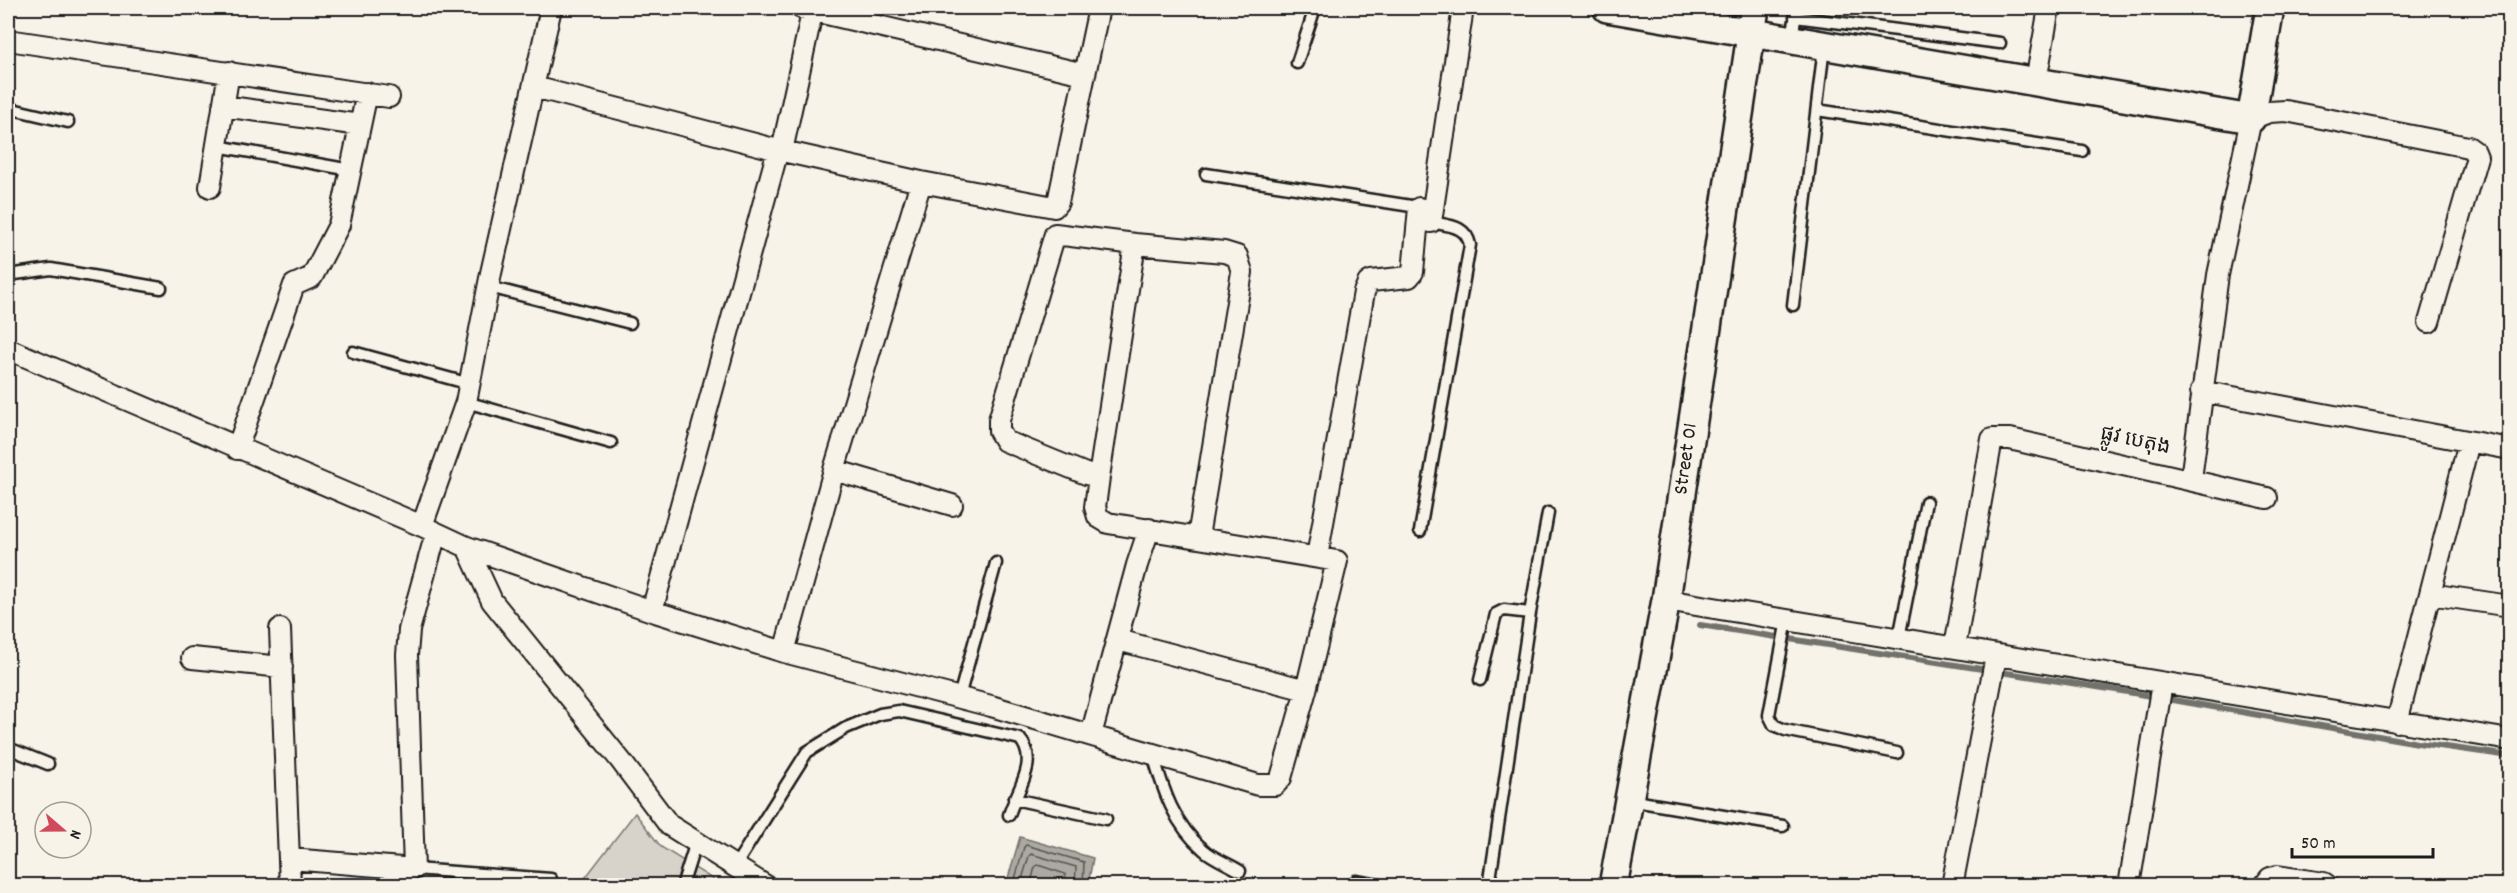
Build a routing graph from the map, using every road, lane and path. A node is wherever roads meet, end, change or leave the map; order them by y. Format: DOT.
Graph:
graph roads {
  1 [pos="551,8"];
  2 [pos="809,8"];
  3 [pos="1099,8"];
  4 [pos="1316,8"];
  5 [pos="1464,8"];
  6 [pos="1607,8"];
  7 [pos="2049,8"];
  8 [pos="2270,8"];
  9 [pos="1753,19"];
  10 [pos="1795,21"];
  11 [pos="8,40"];
  12 [pos="2000,43"];
  13 [pos="1824,44"];
  14 [pos="1297,63"];
  15 [pos="228,72"];
  16 [pos="1084,74"];
  17 [pos="2036,81"];
  18 [pos="534,87"];
  19 [pos="367,93"];
  20 [pos="389,97"];
  21 [pos="223,106"];
  22 [pos="8,108"];
  23 [pos="1816,110"];
  24 [pos="2251,119"];
  25 [pos="68,122"];
  26 [pos="360,125"];
  27 [pos="217,146"];
  28 [pos="780,150"];
  29 [pos="2082,151"];
  30 [pos="351,170"];
  31 [pos="1206,174"];
  32 [pos="921,182"];
  33 [pos="210,187"];
  34 [pos="1428,213"];
  35 [pos="1135,244"];
  36 [pos="8,275"];
  37 [pos="489,287"];
  38 [pos="161,288"];
  39 [pos="1793,305"];
  40 [pos="2429,322"];
  41 [pos="630,323"];
  42 [pos="8,349"];
  43 [pos="352,351"];
  44 [pos="2201,391"];
  45 [pos="468,393"];
  46 [pos="2469,442"];
  47 [pos="611,443"];
  48 [pos="237,449"];
  49 [pos="2510,449"];
  50 [pos="834,470"];
  51 [pos="1099,477"];
  52 [pos="2191,479"];
  53 [pos="2266,498"];
  54 [pos="1926,502"];
  55 [pos="952,505"];
  56 [pos="1548,513"];
  57 [pos="429,529"];
  58 [pos="1149,529"];
  59 [pos="1420,531"];
  60 [pos="1198,537"];
  61 [pos="466,547"];
  62 [pos="1317,557"];
  63 [pos="996,563"];
  64 [pos="2430,594"];
  65 [pos="1666,600"];
  66 [pos="2510,606"];
  67 [pos="652,611"];
  68 [pos="1530,613"];
  69 [pos="1786,626"];
  70 [pos="280,629"];
  71 [pos="1899,638"];
  72 [pos="1118,640"];
  73 [pos="1955,648"];
  74 [pos="784,652"];
  75 [pos="192,658"];
  76 [pos="282,667"];
  77 [pos="1994,668"];
  78 [pos="1480,680"];
  79 [pos="2162,686"];
  80 [pos="1306,690"];
  81 [pos="959,698"];
  82 [pos="2397,722"];
  83 [pos="1091,735"];
  84 [pos="2510,740"];
  85 [pos="8,748"];
  86 [pos="1897,753"];
  87 [pos="1153,754"];
  88 [pos="48,764"];
  89 [pos="1014,799"];
  90 [pos="1629,800"];
  91 [pos="1009,815"];
  92 [pos="1106,819"];
  93 [pos="1783,826"];
  94 [pos="696,842"];
  95 [pos="290,859"];
  96 [pos="735,866"];
  97 [pos="414,869"];
  98 [pos="1240,871"];
  99 [pos="550,879"];
  100 [pos="1356,881"];
  101 [pos="290,885"];
  102 [pos="682,885"];
  103 [pos="766,885"];
  104 [pos="1385,885"];
  105 [pos="1489,885"];
  106 [pos="1613,885"];
  107 [pos="1952,885"];
  108 [pos="2129,885"];
  109 [pos="2264,885"];
  110 [pos="2328,885"];
  1 -- 18 [label="street"];
  2 -- 16 [label="street"];
  2 -- 28 [label="street"];
  3 -- 16 [label="street"];
  4 -- 14 [label="lane"];
  5 -- 34 [label="street"];
  6 -- 9 [label="street"];
  7 -- 17 [label="street"];
  8 -- 24 [label="street"];
  9 -- 10 [label="street"];
  9 -- 65 [label="street, Street 01"];
  10 -- 12 [label="lane"];
  10 -- 13 [label="street"];
  11 -- 15 [label="street"];
  13 -- 17 [label="street"];
  13 -- 23 [label="lane"];
  15 -- 19 [label="street"];
  15 -- 21 [label="street"];
  16 -- 32 [label="street"];
  17 -- 24 [label="street"];
  18 -- 28 [label="street"];
  18 -- 37 [label="street"];
  19 -- 20 [label="street"];
  19 -- 26 [label="street"];
  21 -- 26 [label="street"];
  21 -- 27 [label="street"];
  22 -- 25 [label="lane"];
  23 -- 29 [label="lane"];
  23 -- 39 [label="lane"];
  24 -- 40 [label="street"];
  24 -- 44 [label="street"];
  26 -- 30 [label="street"];
  27 -- 30 [label="lane"];
  27 -- 33 [label="street"];
  28 -- 32 [label="street"];
  28 -- 67 [label="street"];
  30 -- 48 [label="street"];
  31 -- 34 [label="lane"];
  32 -- 50 [label="street"];
  34 -- 59 [label="lane"];
  34 -- 62 [label="street"];
  35 -- 51 [label="street"];
  35 -- 51 [label="street"];
  35 -- 60 [label="street"];
  36 -- 38 [label="lane"];
  37 -- 41 [label="lane"];
  37 -- 45 [label="street"];
  42 -- 48 [label="street"];
  43 -- 45 [label="lane"];
  44 -- 46 [label="street"];
  44 -- 52 [label="street"];
  45 -- 47 [label="lane"];
  45 -- 57 [label="street"];
  46 -- 49 [label="street"];
  46 -- 64 [label="street"];
  48 -- 57 [label="street"];
  50 -- 55 [label="street"];
  50 -- 74 [label="street"];
  51 -- 58 [label="street"];
  52 -- 53 [label="street, ផ្លូវ បេតុង"];
  52 -- 73 [label="street, ផ្លូវ បេតុង"];
  54 -- 71 [label="lane"];
  56 -- 68 [label="lane"];
  57 -- 61 [label="street"];
  57 -- 97 [label="street"];
  58 -- 60 [label="street"];
  58 -- 72 [label="street"];
  60 -- 62 [label="street"];
  61 -- 67 [label="street"];
  61 -- 94 [label="street"];
  62 -- 80 [label="street"];
  63 -- 81 [label="lane"];
  64 -- 66 [label="street"];
  64 -- 82 [label="street"];
  65 -- 69 [label="street"];
  65 -- 90 [label="street, Street 01"];
  67 -- 74 [label="street"];
  68 -- 78 [label="lane"];
  68 -- 105 [label="lane"];
  69 -- 71 [label="street"];
  69 -- 86 [label="lane"];
  70 -- 76 [label="street"];
  71 -- 73 [label="street"];
  72 -- 80 [label="street"];
  72 -- 83 [label="street"];
  73 -- 77 [label="street"];
  74 -- 81 [label="street"];
  75 -- 76 [label="street"];
  76 -- 95 [label="street"];
  77 -- 79 [label="street"];
  77 -- 107 [label="street"];
  79 -- 82 [label="street"];
  79 -- 108 [label="street"];
  80 -- 87 [label="street"];
  81 -- 83 [label="street"];
  82 -- 84 [label="street"];
  83 -- 87 [label="street"];
  85 -- 88 [label="lane"];
  87 -- 98 [label="lane"];
  89 -- 91 [label="lane"];
  89 -- 92 [label="lane"];
  89 -- 96 [label="lane"];
  90 -- 93 [label="lane"];
  90 -- 106 [label="street, Street 01"];
  94 -- 96 [label="street"];
  94 -- 102 [label="lane"];
  95 -- 97 [label="street"];
  95 -- 101 [label="street"];
  96 -- 103 [label="street"];
  97 -- 99 [label="lane"];
  100 -- 104 [label="lane"];
  109 -- 110 [label="street"];
}
